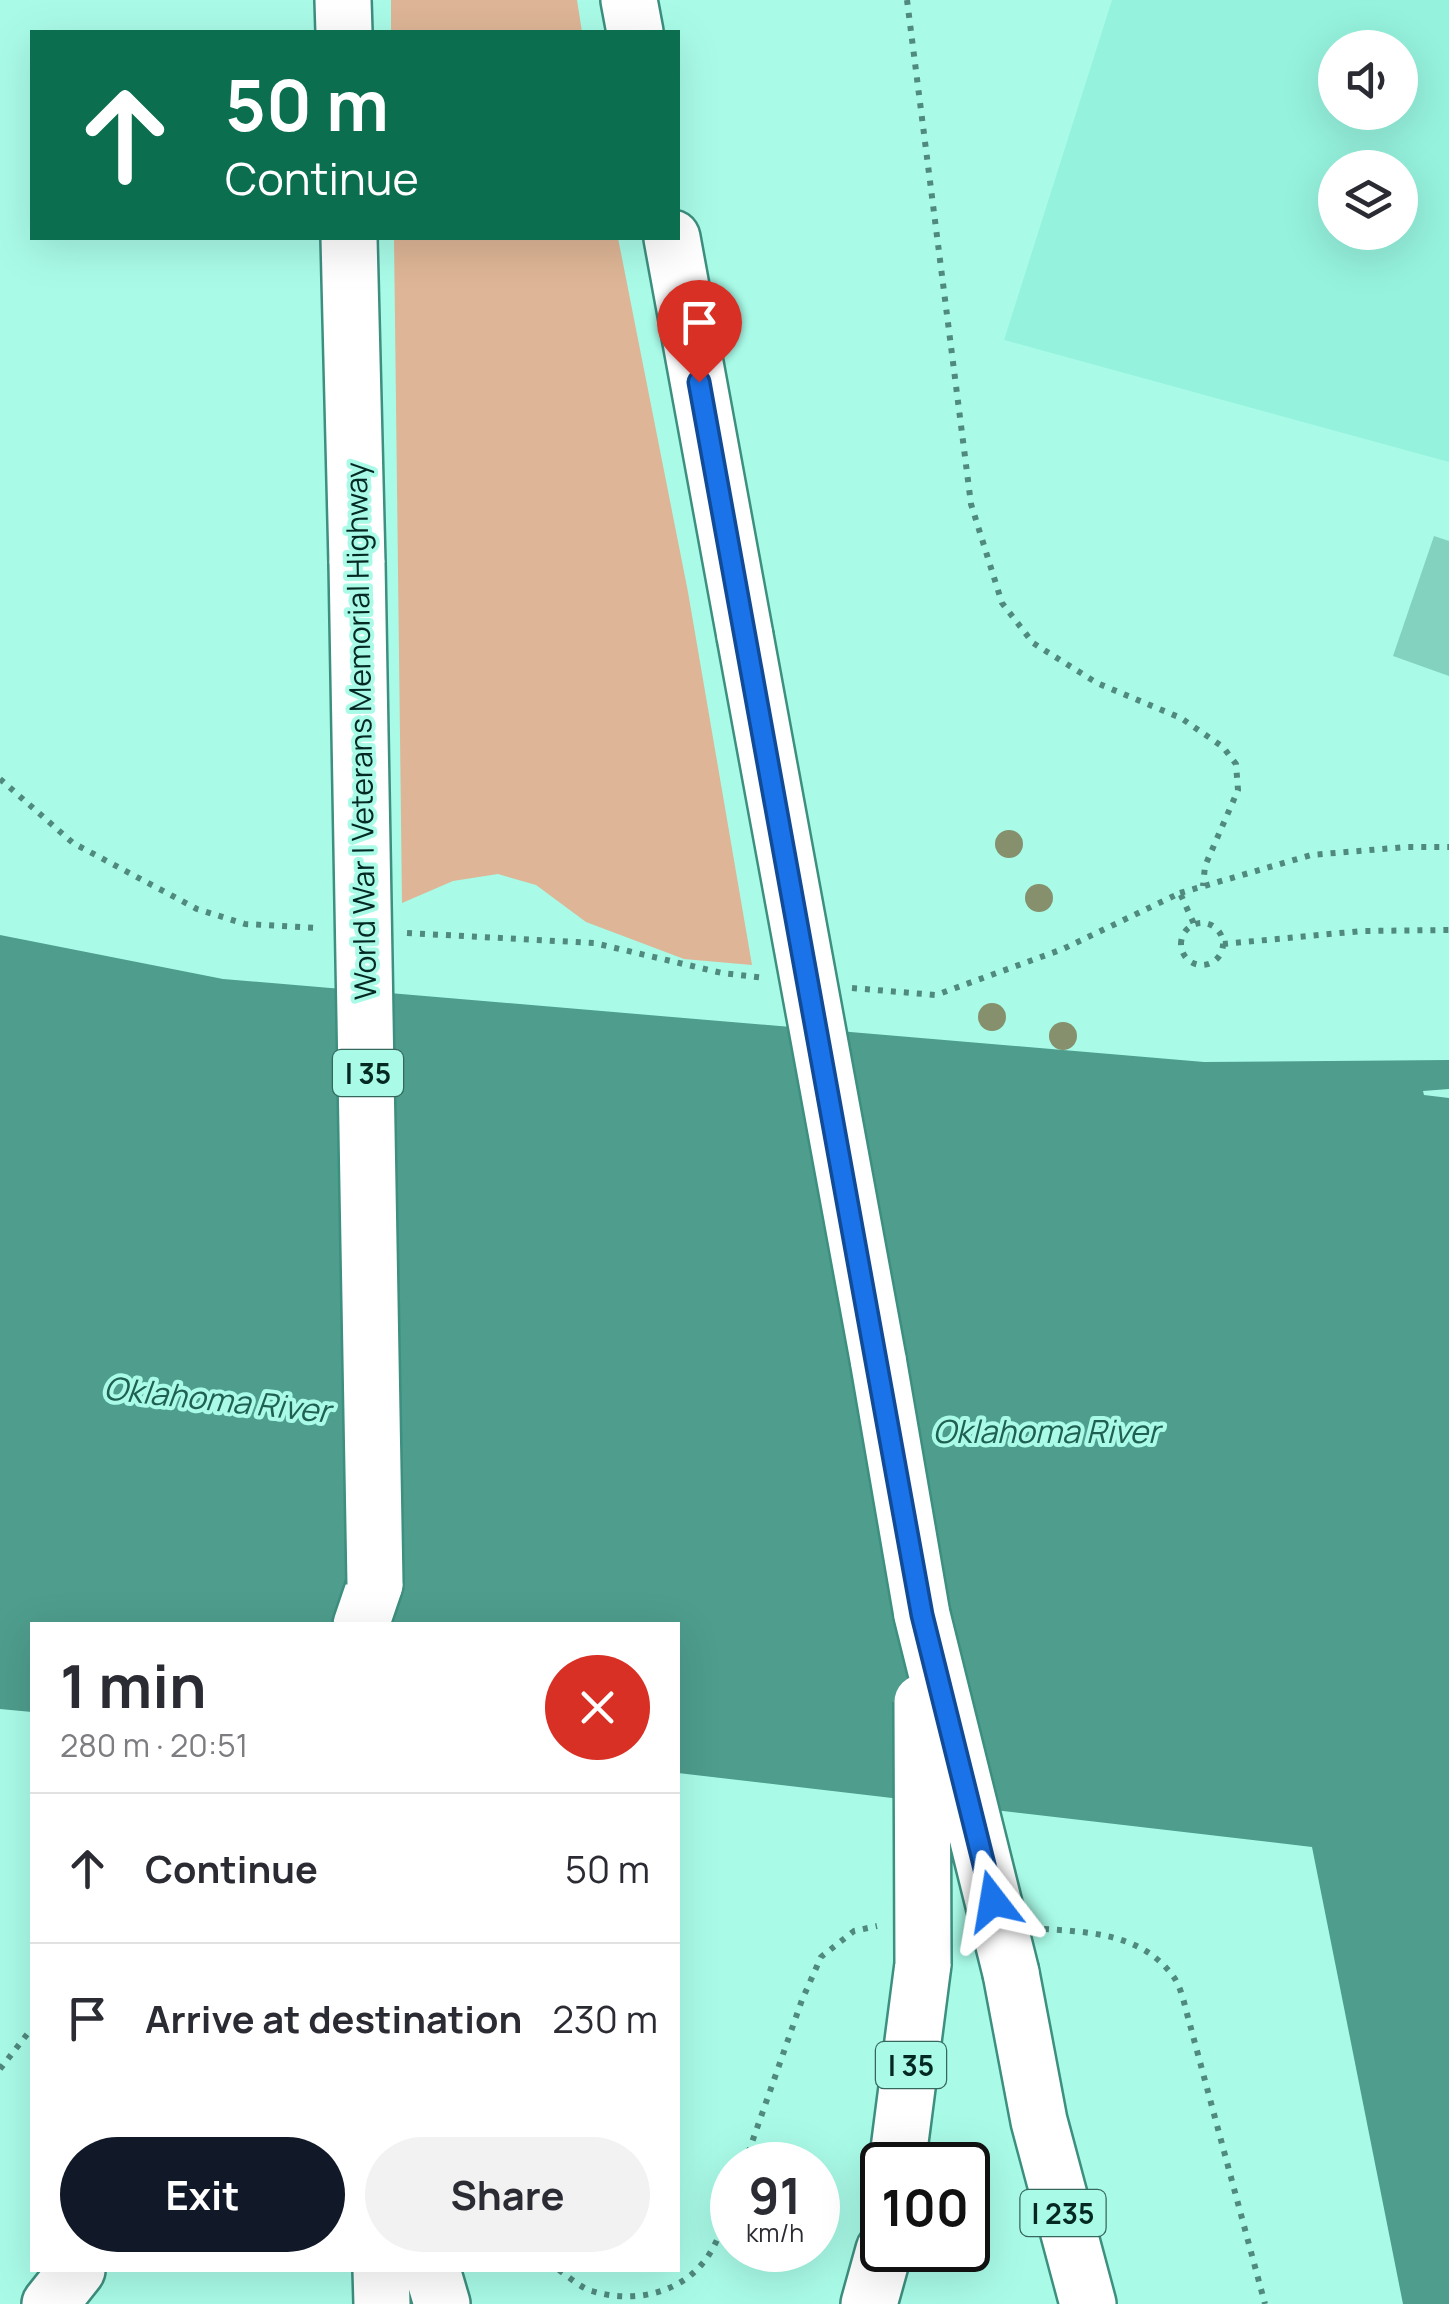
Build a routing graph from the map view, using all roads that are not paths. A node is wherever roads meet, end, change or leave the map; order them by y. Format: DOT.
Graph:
graph roads {
  1 [pos="343,0"];
  2 [pos="629,0"];
  3 [pos="344,30"];
  4 [pos="635,30"];
  5 [pos="349,240"];
  6 [pos="672,240"];
  7 [pos="370,1611"];
  8 [pos="922,1615"];
  9 [pos="1038,2121"];
  10 [pos="900,2142"];
  11 [pos="76,2272"];
  12 [pos="381,2272"];
  13 [pos="433,2272"];
  14 [pos="878,2272"];
  15 [pos="50,2304"];
  16 [pos="382,2304"];
  17 [pos="442,2304"];
  18 [pos="869,2304"];
  19 [pos="1064,2304"];
  20 [pos="1088,2304"];
  1 -- 3 [label="highway"];
  2 -- 4 [label="highway"];
  5 -- 7 [label="highway, World War I Veterans Memorial Highway / I 35, bridge"];
  6 -- 8 [label="highway, I 35, bridge"];
  8 -- 9 [label="highway, I 235, bridge"];
  8 -- 10 [label="highway, I 35, bridge"];
  9 -- 19 [label="highway"];
  9 -- 20 [label="highway, I 235"];
  11 -- 15 [label="highway"];
  12 -- 16 [label="highway"];
  13 -- 17 [label="highway"];
  14 -- 18 [label="highway"];
}
